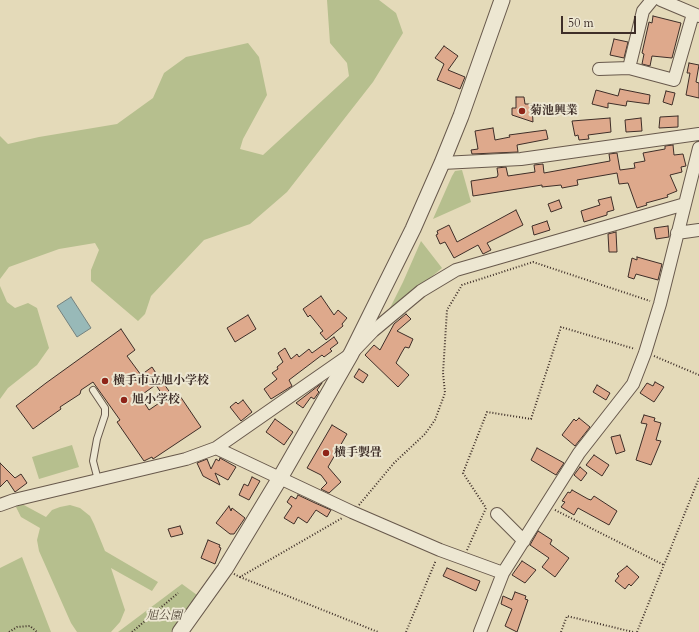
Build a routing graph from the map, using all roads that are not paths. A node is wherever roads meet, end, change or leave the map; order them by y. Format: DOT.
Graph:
graph roads {
  1 [pos="502,0"];
  2 [pos="652,0"];
  3 [pos="661,0"];
  4 [pos="696,15"];
  5 [pos="629,68"];
  6 [pos="599,69"];
  7 [pos="699,134"];
  8 [pos="699,148"];
  9 [pos="442,163"];
  10 [pos="685,204"];
  11 [pos="699,230"];
  12 [pos="677,233"];
  13 [pos="350,354"];
  14 [pos="93,390"];
  15 [pos="216,448"];
  16 [pos="280,478"];
  17 [pos="98,480"];
  18 [pos="0,505"];
  19 [pos="497,514"];
  20 [pos="524,541"];
  21 [pos="503,573"];
  22 [pos="180,632"];
  23 [pos="480,632"];
  1 -- 9 [label="street"];
  2 -- 5 [label="street"];
  3 -- 4 [label="street"];
  4 -- 5 [label="street"];
  5 -- 6 [label="street"];
  7 -- 9 [label="street"];
  8 -- 10 [label="street"];
  9 -- 13 [label="street"];
  10 -- 12 [label="street"];
  10 -- 13 [label="street"];
  11 -- 12 [label="street"];
  12 -- 20 [label="street"];
  13 -- 15 [label="street"];
  13 -- 16 [label="street"];
  14 -- 17 [label="lane"];
  15 -- 16 [label="street"];
  15 -- 17 [label="street"];
  16 -- 21 [label="street"];
  16 -- 22 [label="street"];
  17 -- 18 [label="street"];
  19 -- 20 [label="street"];
  20 -- 21 [label="street"];
  21 -- 23 [label="street"];
}
